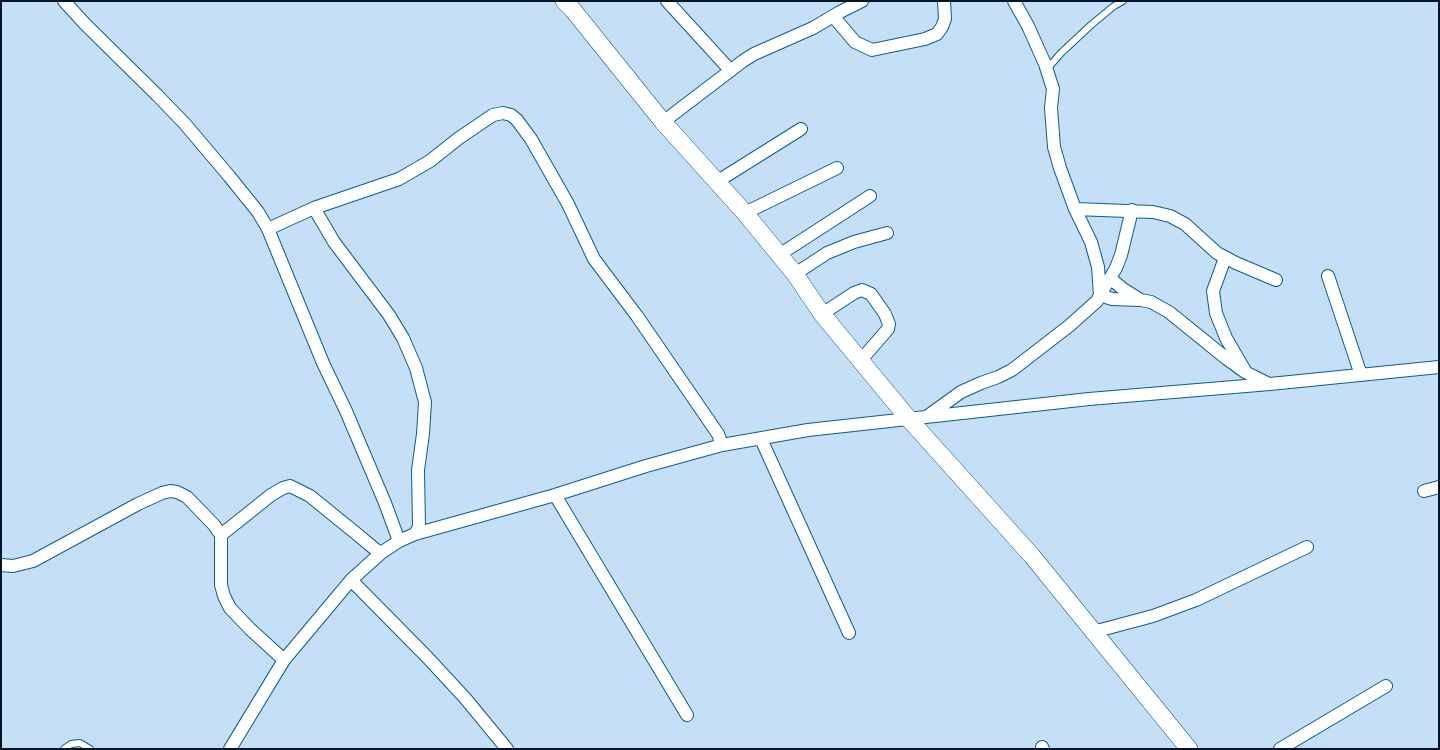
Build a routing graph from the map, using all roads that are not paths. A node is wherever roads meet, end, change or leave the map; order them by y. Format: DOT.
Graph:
graph roads {
  1 [pos="64,1"];
  2 [pos="564,1"];
  3 [pos="666,1"];
  4 [pos="862,1"];
  5 [pos="944,1"];
  6 [pos="1014,1"];
  7 [pos="1123,1"];
  8 [pos="833,16"];
  9 [pos="730,70"];
  10 [pos="1047,70"];
  11 [pos="663,122"];
  12 [pos="801,129"];
  13 [pos="837,168"];
  14 [pos="718,182"];
  15 [pos="870,196"];
  16 [pos="314,208"];
  17 [pos="1075,209"];
  18 [pos="1132,210"];
  19 [pos="745,213"];
  20 [pos="268,229"];
  21 [pos="887,233"];
  22 [pos="780,255"];
  23 [pos="1225,258"];
  24 [pos="795,274"];
  25 [pos="1328,276"];
  26 [pos="1110,279"];
  27 [pos="1276,280"];
  28 [pos="1100,295"];
  29 [pos="1141,300"];
  30 [pos="822,314"];
  31 [pos="860,360"];
  32 [pos="1439,367"];
  33 [pos="1245,372"];
  34 [pos="1361,375"];
  35 [pos="1270,384"];
  36 [pos="928,416"];
  37 [pos="908,418"];
  38 [pos="761,439"];
  39 [pos="722,445"];
  40 [pos="1439,487"];
  41 [pos="1424,491"];
  42 [pos="555,495"];
  43 [pos="415,534"];
  44 [pos="221,535"];
  45 [pos="399,541"];
  46 [pos="1306,547"];
  47 [pos="381,552"];
  48 [pos="1,565"];
  49 [pos="351,580"];
  50 [pos="1093,632"];
  51 [pos="849,633"];
  52 [pos="284,660"];
  53 [pos="1386,686"];
  54 [pos="688,715"];
  55 [pos="64,749"];
  56 [pos="90,749"];
  57 [pos="230,749"];
  58 [pos="507,749"];
  59 [pos="1189,749"];
  60 [pos="1280,749"];
  1 -- 20 [label="street"];
  2 -- 11 [label="main road"];
  3 -- 9 [label="street"];
  4 -- 8 [label="street"];
  5 -- 8 [label="street"];
  6 -- 10 [label="street"];
  7 -- 10 [label="lane"];
  8 -- 9 [label="street"];
  9 -- 11 [label="street"];
  10 -- 17 [label="street"];
  11 -- 14 [label="main road"];
  12 -- 14 [label="street"];
  13 -- 19 [label="street"];
  14 -- 19 [label="main road"];
  15 -- 22 [label="street"];
  16 -- 20 [label="street"];
  16 -- 39 [label="street"];
  16 -- 43 [label="street"];
  17 -- 18 [label="street"];
  17 -- 28 [label="street"];
  18 -- 23 [label="street"];
  18 -- 26 [label="street"];
  19 -- 22 [label="main road"];
  20 -- 45 [label="street"];
  21 -- 24 [label="street"];
  22 -- 24 [label="main road"];
  23 -- 27 [label="street"];
  23 -- 33 [label="street"];
  24 -- 30 [label="main road"];
  25 -- 34 [label="street"];
  26 -- 28 [label="street"];
  26 -- 29 [label="street"];
  28 -- 29 [label="street"];
  28 -- 36 [label="street"];
  29 -- 33 [label="street"];
  30 -- 31 [label="main road"];
  30 -- 31 [label="street"];
  31 -- 37 [label="main road"];
  32 -- 34 [label="street"];
  33 -- 35 [label="street"];
  34 -- 35 [label="street"];
  35 -- 36 [label="street"];
  36 -- 37 [label="street"];
  37 -- 38 [label="street"];
  37 -- 50 [label="main road"];
  38 -- 39 [label="street"];
  38 -- 51 [label="street"];
  39 -- 42 [label="street"];
  40 -- 41 [label="street"];
  42 -- 43 [label="street"];
  42 -- 54 [label="street"];
  43 -- 45 [label="street"];
  44 -- 47 [label="street"];
  44 -- 48 [label="street"];
  44 -- 52 [label="street"];
  45 -- 47 [label="street"];
  46 -- 50 [label="street"];
  47 -- 49 [label="street"];
  49 -- 52 [label="street"];
  49 -- 58 [label="street"];
  50 -- 59 [label="main road"];
  52 -- 57 [label="street"];
  53 -- 60 [label="street"];
  55 -- 56 [label="lane"];
}
